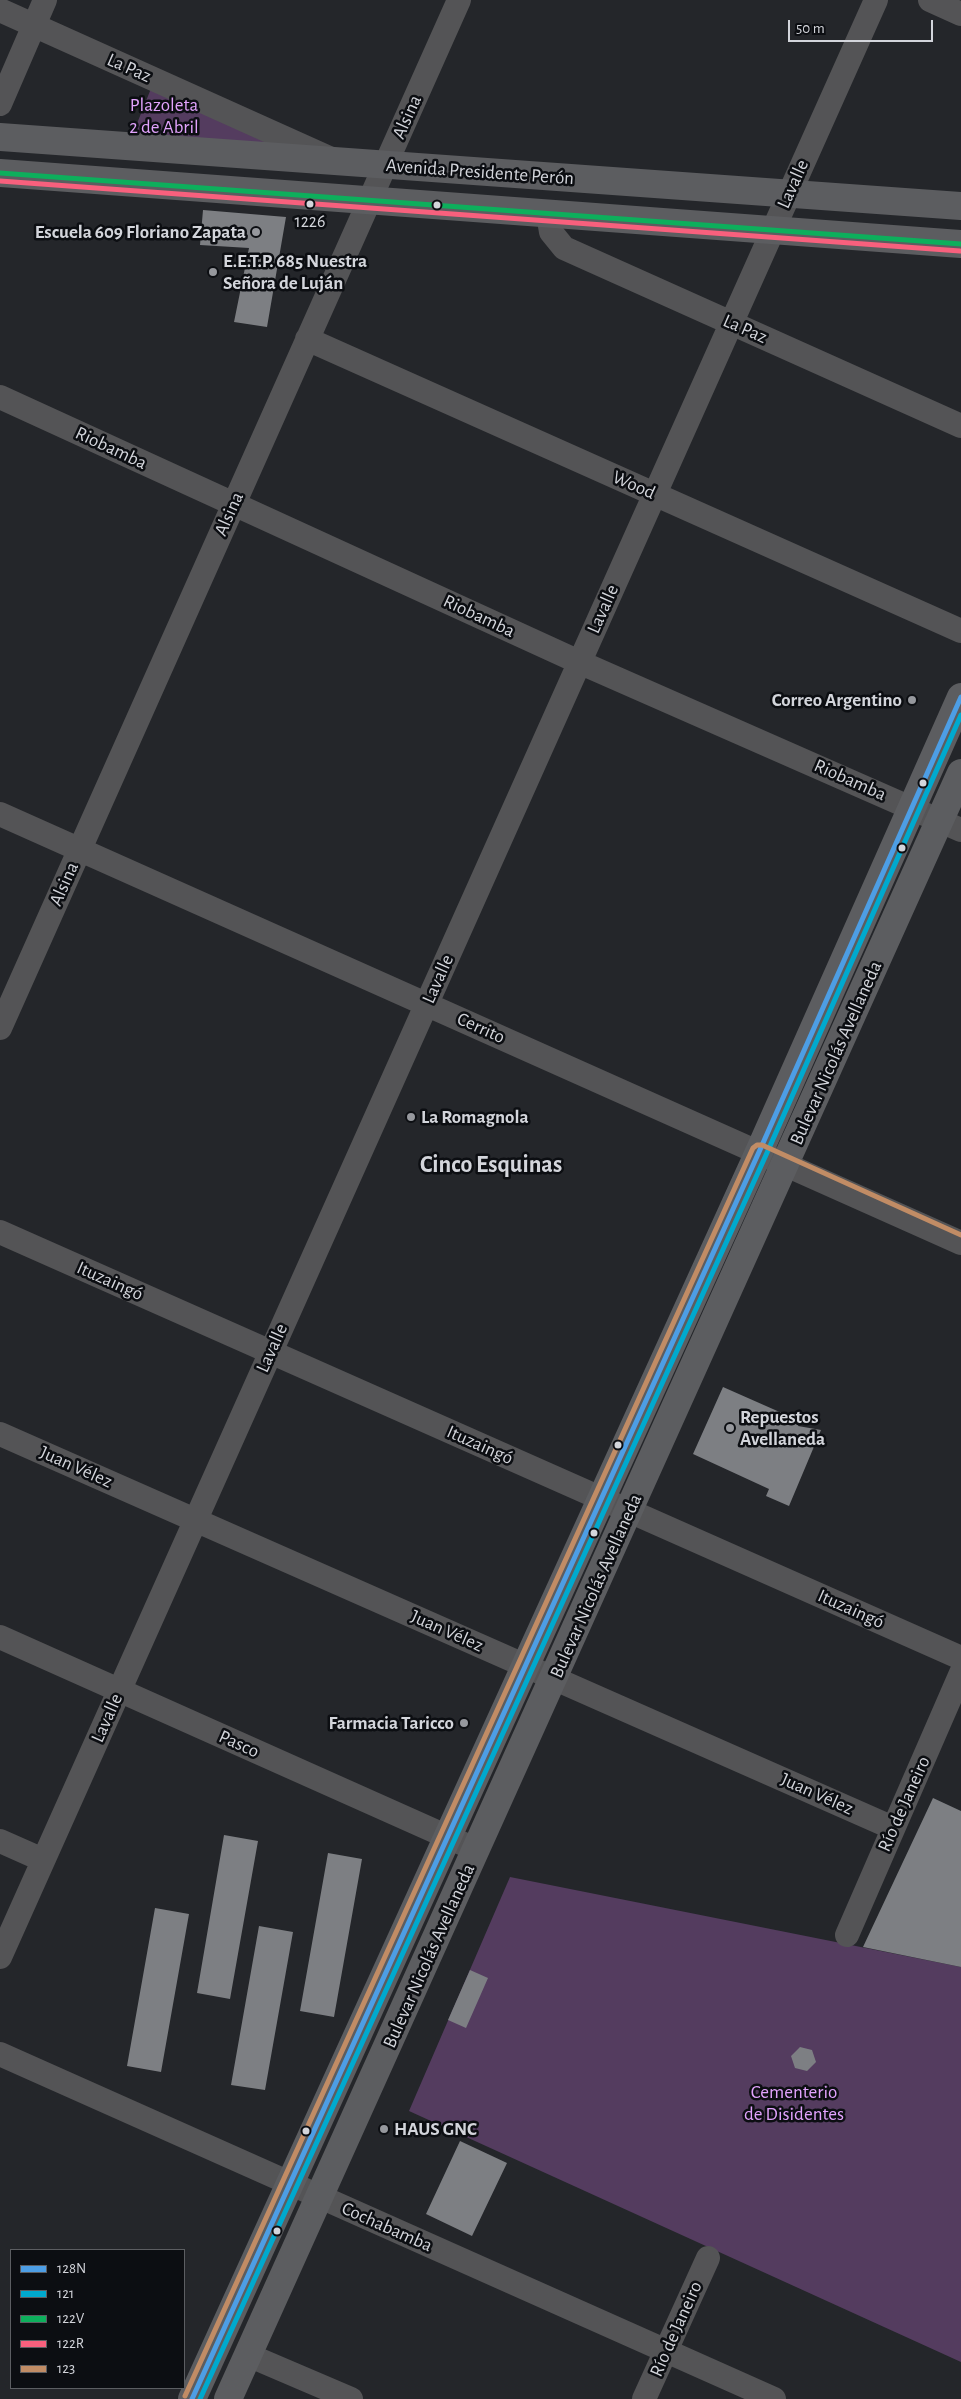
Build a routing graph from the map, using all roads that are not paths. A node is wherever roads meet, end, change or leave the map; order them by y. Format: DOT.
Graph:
graph roads {
  1 [pos="45,0"];
  2 [pos="459,0"];
  3 [pos="876,0"];
  4 [pos="930,0"];
  5 [pos="0,10"];
  6 [pos="961,14"];
  7 [pos="34,25"];
  8 [pos="0,104"];
  9 [pos="0,137"];
  10 [pos="340,162"];
  11 [pos="385,166"];
  12 [pos="0,172"];
  13 [pos="789,194"];
  14 [pos="369,200"];
  15 [pos="961,206"];
  16 [pos="548,214"];
  17 [pos="772,230"];
  18 [pos="961,244"];
  19 [pos="731,322"];
  20 [pos="308,339"];
  21 [pos="0,397"];
  22 [pos="961,426"];
  23 [pos="654,494"];
  24 [pos="234,504"];
  25 [pos="961,631"];
  26 [pos="579,662"];
  27 [pos="961,697"];
  28 [pos="961,773"];
  29 [pos="912,808"];
  30 [pos="0,814"];
  31 [pos="950,825"];
  32 [pos="80,849"];
  33 [pos="426,1004"];
  34 [pos="0,1028"];
  35 [pos="759,1152"];
  36 [pos="786,1164"];
  37 [pos="0,1232"];
  38 [pos="961,1243"];
  39 [pos="271,1352"];
  40 [pos="0,1434"];
  41 [pos="601,1498"];
  42 [pos="630,1512"];
  43 [pos="195,1520"];
  44 [pos="0,1638"];
  45 [pos="961,1658"];
  46 [pos="524,1665"];
  47 [pos="961,1673"];
  48 [pos="555,1678"];
  49 [pos="119,1691"];
  50 [pos="893,1828"];
  51 [pos="447,1836"];
  52 [pos="0,1842"];
  53 [pos="477,1850"];
  54 [pos="43,1860"];
  55 [pos="847,1935"];
  56 [pos="0,1957"];
  57 [pos="0,2054"];
  58 [pos="290,2183"];
  59 [pos="320,2197"];
  60 [pos="708,2258"];
  61 [pos="666,2351"];
  62 [pos="248,2355"];
  63 [pos="192,2399"];
  64 [pos="228,2399"];
  65 [pos="351,2399"];
  66 [pos="644,2399"];
  67 [pos="774,2399"];
  1 -- 7 [label="street"];
  2 -- 11 [label="street, Alsina"];
  3 -- 13 [label="street, Lavalle"];
  4 -- 6 [label="street"];
  5 -- 7 [label="street, La Paz"];
  7 -- 8 [label="street"];
  7 -- 10 [label="street, La Paz"];
  9 -- 10 [label="main road, Avenida Presidente Perón"];
  10 -- 11 [label="main road, Avenida Presidente Perón"];
  11 -- 13 [label="main road, Avenida Presidente Perón"];
  11 -- 14 [label="street, Alsina"];
  12 -- 14 [label="main road, Avenida Presidente Perón"];
  13 -- 15 [label="main road, Avenida Presidente Perón"];
  13 -- 17 [label="street, Lavalle"];
  14 -- 16 [label="main road, Avenida Presidente Perón"];
  14 -- 20 [label="street, Alsina"];
  16 -- 17 [label="main road, Avenida Presidente Perón"];
  16 -- 19 [label="street, La Paz"];
  17 -- 18 [label="main road, Avenida Presidente Perón"];
  17 -- 19 [label="street, Lavalle"];
  19 -- 22 [label="street, La Paz"];
  19 -- 23 [label="street, Lavalle"];
  20 -- 23 [label="street, Wood"];
  20 -- 24 [label="street, Alsina"];
  21 -- 24 [label="street, Riobamba"];
  23 -- 25 [label="street, Wood"];
  23 -- 26 [label="street, Lavalle"];
  24 -- 26 [label="street, Riobamba"];
  24 -- 32 [label="street, Alsina"];
  26 -- 29 [label="street, Riobamba"];
  26 -- 33 [label="street, Lavalle"];
  27 -- 29 [label="main road, Bulevar Nicolás Avellaneda"];
  28 -- 31 [label="main road, Bulevar Nicolás Avellaneda"];
  29 -- 31 [label="street, Riobamba"];
  29 -- 35 [label="main road, Bulevar Nicolás Avellaneda"];
  30 -- 32 [label="street, Cerrito"];
  31 -- 36 [label="main road, Bulevar Nicolás Avellaneda"];
  32 -- 33 [label="street, Cerrito"];
  32 -- 34 [label="street, Alsina"];
  33 -- 35 [label="street, Cerrito"];
  33 -- 39 [label="street, Lavalle"];
  35 -- 36 [label="street, Cerrito"];
  35 -- 41 [label="main road, Bulevar Nicolás Avellaneda"];
  36 -- 38 [label="street, Cerrito"];
  36 -- 42 [label="main road, Bulevar Nicolás Avellaneda"];
  37 -- 39 [label="street, Ituzaingó"];
  39 -- 41 [label="street, Ituzaingó"];
  39 -- 43 [label="street, Lavalle"];
  40 -- 43 [label="street, Juan Vélez"];
  41 -- 42 [label="street, Ituzaingó"];
  41 -- 46 [label="main road, Bulevar Nicolás Avellaneda"];
  42 -- 45 [label="street, Ituzaingó"];
  42 -- 48 [label="main road, Bulevar Nicolás Avellaneda"];
  43 -- 46 [label="street, Juan Vélez"];
  43 -- 49 [label="street, Lavalle"];
  44 -- 49 [label="street, Pasco"];
  46 -- 48 [label="street, Juan Vélez"];
  46 -- 51 [label="main road, Bulevar Nicolás Avellaneda"];
  47 -- 50 [label="street, Río de Janeiro"];
  48 -- 50 [label="street, Juan Vélez"];
  48 -- 53 [label="main road, Bulevar Nicolás Avellaneda"];
  49 -- 51 [label="street, Pasco"];
  49 -- 54 [label="street, Lavalle"];
  50 -- 55 [label="street, Río de Janeiro"];
  51 -- 53 [label="street, Pasco"];
  51 -- 58 [label="main road, Bulevar Nicolás Avellaneda"];
  52 -- 54 [label="street"];
  53 -- 59 [label="main road, Bulevar Nicolás Avellaneda"];
  54 -- 56 [label="street, Lavalle"];
  57 -- 58 [label="street, Cochabamba"];
  58 -- 59 [label="street, Cochabamba"];
  58 -- 63 [label="main road, Bulevar Nicolás Avellaneda"];
  59 -- 61 [label="street, Cochabamba"];
  59 -- 62 [label="main road, Bulevar Nicolás Avellaneda"];
  60 -- 61 [label="street, Río de Janeiro"];
  61 -- 66 [label="street, Río de Janeiro"];
  61 -- 67 [label="street, Cochabamba"];
  62 -- 64 [label="main road, Bulevar Nicolás Avellaneda"];
  62 -- 65 [label="street"];
}
